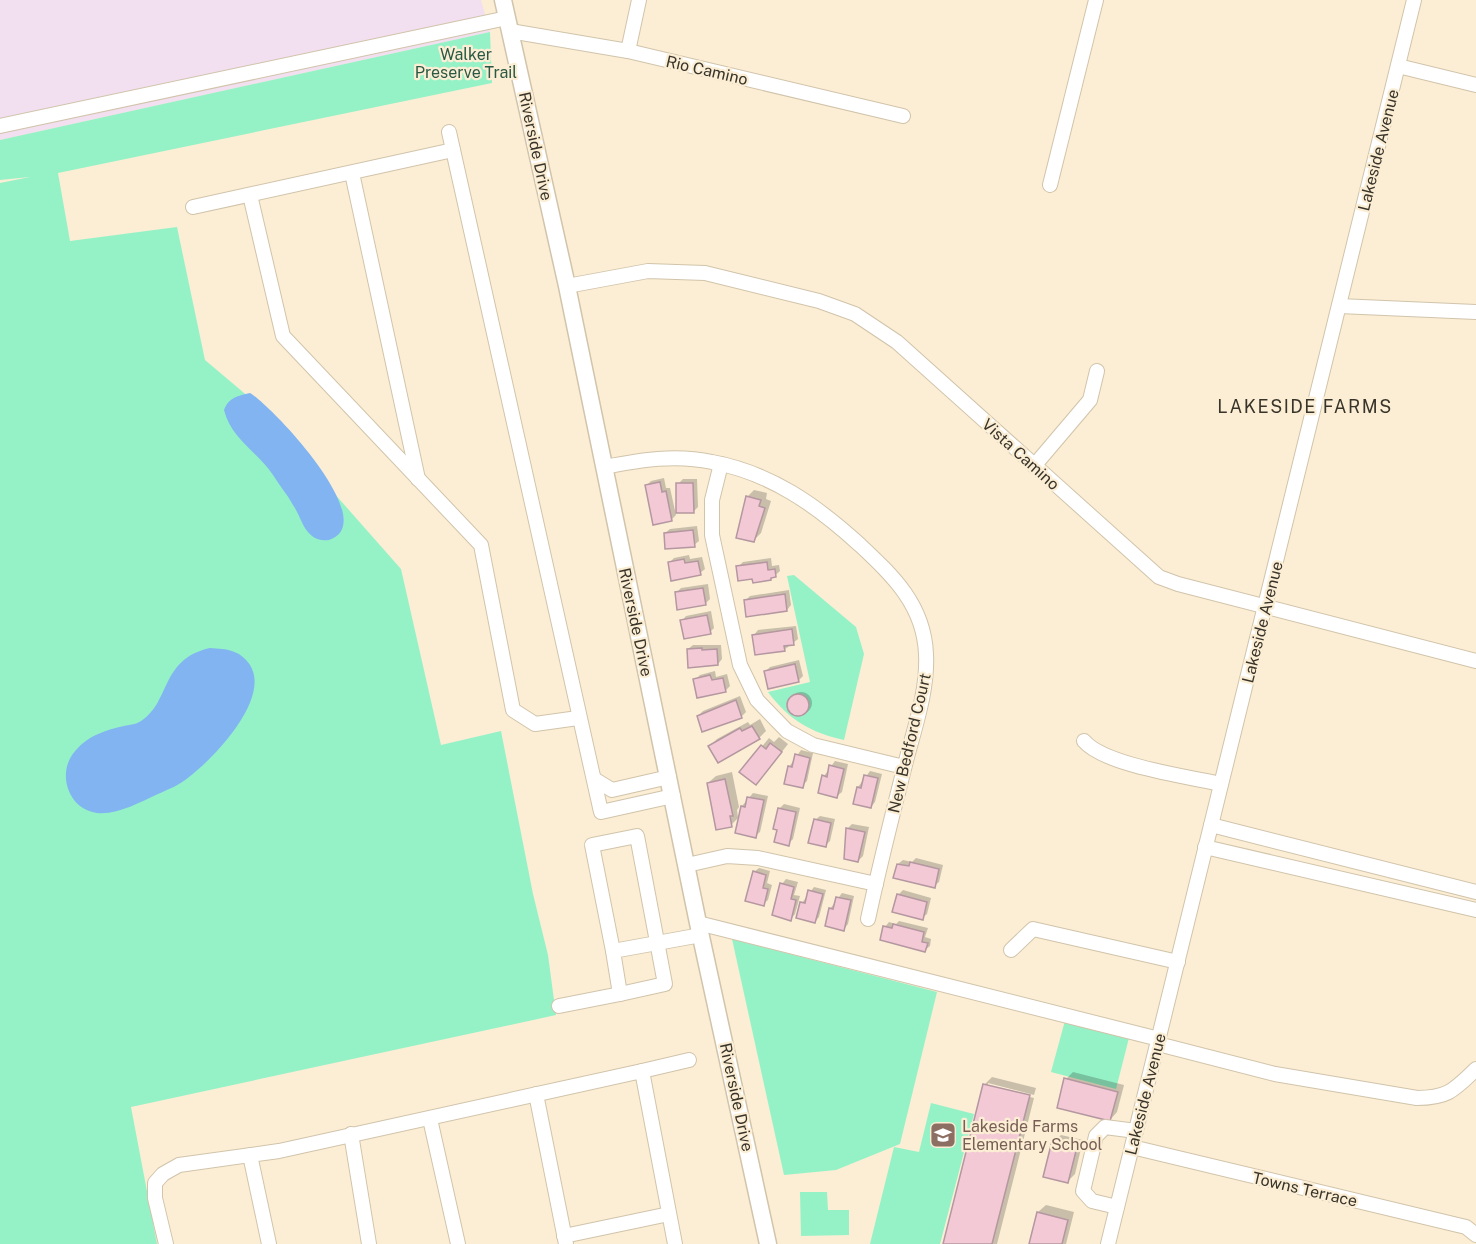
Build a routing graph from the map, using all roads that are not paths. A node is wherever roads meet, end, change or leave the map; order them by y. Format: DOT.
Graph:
graph roads {
  1 [pos="503,0"];
  2 [pos="639,0"];
  3 [pos="1096,0"];
  4 [pos="1414,0"];
  5 [pos="508,24"];
  6 [pos="628,51"];
  7 [pos="1398,66"];
  8 [pos="1476,85"];
  9 [pos="903,116"];
  10 [pos="0,126"];
  11 [pos="449,132"];
  12 [pos="453,150"];
  13 [pos="352,173"];
  14 [pos="1050,185"];
  15 [pos="250,195"];
  16 [pos="193,207"];
  17 [pos="567,286"];
  18 [pos="1339,306"];
  19 [pos="1476,312"];
  20 [pos="1097,370"];
  21 [pos="721,464"];
  22 [pos="1034,466"];
  23 [pos="604,467"];
  24 [pos="418,481"];
  25 [pos="1265,608"];
  26 [pos="1476,661"];
  27 [pos="578,718"];
  28 [pos="1084,741"];
  29 [pos="904,767"];
  30 [pos="669,777"];
  31 [pos="594,779"];
  32 [pos="1221,784"];
  33 [pos="631,785"];
  34 [pos="673,796"];
  35 [pos="636,805"];
  36 [pos="1211,825"];
  37 [pos="1205,847"];
  38 [pos="687,865"];
  39 [pos="876,884"];
  40 [pos="1476,892"];
  41 [pos="1476,910"];
  42 [pos="868,919"];
  43 [pos="700,929"];
  44 [pos="657,943"];
  45 [pos="1011,950"];
  46 [pos="612,951"];
  47 [pos="1178,962"];
  48 [pos="620,994"];
  49 [pos="560,1006"];
  50 [pos="1158,1042"];
  51 [pos="689,1060"];
  52 [pos="1476,1069"];
  53 [pos="642,1071"];
  54 [pos="536,1094"];
  55 [pos="430,1119"];
  56 [pos="1136,1131"];
  57 [pos="351,1134"];
  58 [pos="1132,1147"];
  59 [pos="250,1155"];
  60 [pos="1117,1207"];
  61 [pos="669,1214"];
  62 [pos="1476,1235"];
  63 [pos="565,1240"];
  64 [pos="166,1244"];
  65 [pos="269,1244"];
  66 [pos="369,1244"];
  67 [pos="458,1244"];
  68 [pos="675,1244"];
  69 [pos="768,1244"];
  70 [pos="1108,1244"];
  1 -- 5 [label="main road, Riverside Drive"];
  2 -- 6 [label="street"];
  3 -- 14 [label="street"];
  4 -- 7 [label="street, Lakeside Avenue"];
  5 -- 6 [label="street, Rio Camino"];
  5 -- 10 [label="street"];
  5 -- 17 [label="main road, Riverside Drive"];
  6 -- 9 [label="street, Rio Camino"];
  7 -- 8 [label="street"];
  7 -- 18 [label="street, Lakeside Avenue"];
  11 -- 12 [label="street"];
  12 -- 13 [label="street"];
  12 -- 27 [label="street"];
  13 -- 15 [label="street"];
  13 -- 24 [label="street"];
  15 -- 16 [label="street"];
  15 -- 24 [label="street"];
  17 -- 22 [label="street, Vista Camino"];
  17 -- 23 [label="main road, Riverside Drive"];
  18 -- 19 [label="street"];
  18 -- 25 [label="street, Lakeside Avenue"];
  20 -- 22 [label="street"];
  21 -- 23 [label="street, New Bedford Court"];
  21 -- 29 [label="street"];
  21 -- 29 [label="street, New Bedford Court"];
  22 -- 25 [label="street, Vista Camino"];
  23 -- 30 [label="main road, Riverside Drive"];
  24 -- 27 [label="street"];
  25 -- 26 [label="street, Vista Camino"];
  25 -- 32 [label="street, Lakeside Avenue"];
  27 -- 31 [label="street"];
  28 -- 32 [label="street"];
  29 -- 39 [label="street, New Bedford Court"];
  30 -- 33 [label="street"];
  30 -- 34 [label="main road, Riverside Drive"];
  31 -- 33 [label="street"];
  31 -- 35 [label="street"];
  32 -- 36 [label="street, Lakeside Avenue"];
  33 -- 35 [label="street"];
  34 -- 35 [label="street"];
  34 -- 38 [label="main road, Riverside Drive"];
  36 -- 37 [label="street, Lakeside Avenue"];
  36 -- 40 [label="street"];
  37 -- 41 [label="street"];
  37 -- 47 [label="street, Lakeside Avenue"];
  38 -- 39 [label="street"];
  38 -- 43 [label="main road, Riverside Drive"];
  39 -- 42 [label="street, New Bedford Court"];
  43 -- 44 [label="street"];
  43 -- 50 [label="street"];
  43 -- 69 [label="main road, Riverside Drive"];
  44 -- 46 [label="street"];
  44 -- 46 [label="street"];
  44 -- 48 [label="street"];
  45 -- 47 [label="street"];
  46 -- 48 [label="street"];
  47 -- 50 [label="street, Lakeside Avenue"];
  48 -- 49 [label="street"];
  50 -- 52 [label="street"];
  50 -- 56 [label="street, Lakeside Avenue"];
  51 -- 53 [label="street"];
  53 -- 54 [label="street"];
  53 -- 61 [label="street"];
  54 -- 55 [label="street"];
  54 -- 63 [label="street"];
  55 -- 57 [label="street"];
  55 -- 67 [label="street"];
  56 -- 58 [label="street, Lakeside Avenue"];
  56 -- 60 [label="street"];
  57 -- 59 [label="street"];
  57 -- 66 [label="street"];
  58 -- 60 [label="street, Lakeside Avenue"];
  58 -- 62 [label="street, Towns Terrace"];
  59 -- 64 [label="street"];
  59 -- 65 [label="street"];
  60 -- 70 [label="street, Lakeside Avenue"];
  61 -- 63 [label="street"];
  61 -- 68 [label="street"];
}
